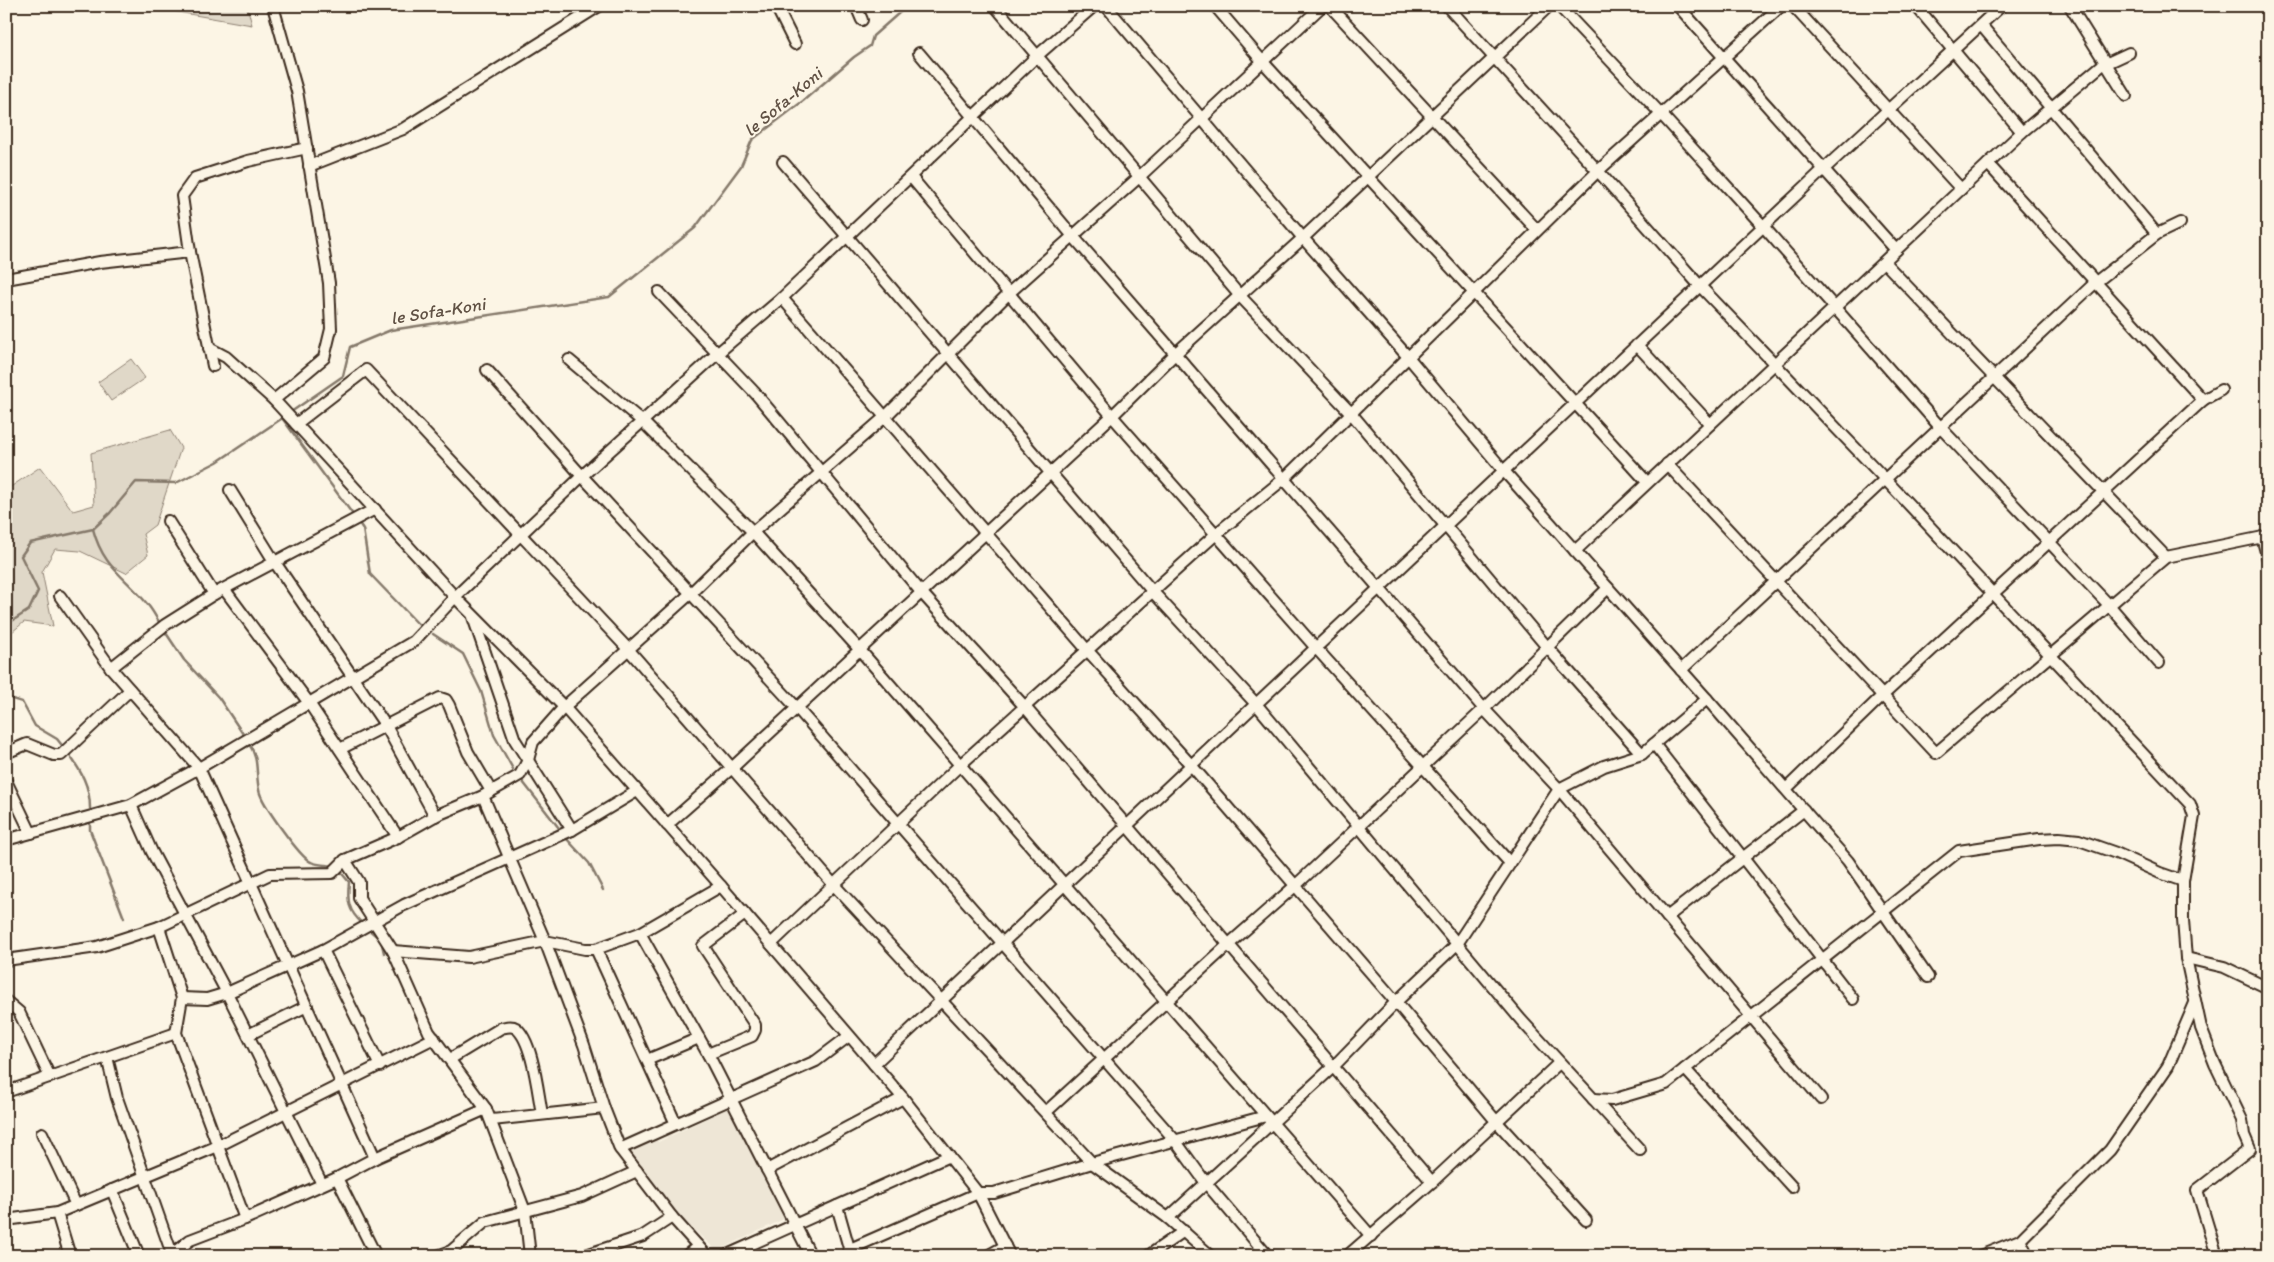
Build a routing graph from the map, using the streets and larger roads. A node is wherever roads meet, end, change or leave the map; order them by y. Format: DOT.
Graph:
graph roads {
  1 [pos="273,6"];
  2 [pos="599,6"];
  3 [pos="776,6"];
  4 [pos="856,6"];
  5 [pos="995,6"];
  6 [pos="1094,6"];
  7 [pos="1106,6"];
  8 [pos="1215,6"];
  9 [pos="1322,6"];
  10 [pos="1330,6"];
  11 [pos="1447,6"];
  12 [pos="1549,6"];
  13 [pos="1558,6"];
  14 [pos="1781,6"];
  15 [pos="1793,6"];
  16 [pos="1916,6"];
  17 [pos="2001,6"];
  18 [pos="2070,6"];
  19 [pos="1682,7"];
  20 [pos="862,20"];
  21 [pos="1981,25"];
  22 [pos="795,44"];
  23 [pos="1953,51"];
  24 [pos="919,53"];
  25 [pos="2129,53"];
  26 [pos="1038,55"];
  27 [pos="1495,56"];
  28 [pos="1724,56"];
  29 [pos="1263,62"];
  30 [pos="2106,64"];
  31 [pos="2126,96"];
  32 [pos="2051,108"];
  33 [pos="1889,110"];
  34 [pos="1661,114"];
  35 [pos="973,117"];
  36 [pos="1432,117"];
  37 [pos="1201,120"];
  38 [pos="2022,132"];
  39 [pos="306,148"];
  40 [pos="782,162"];
  41 [pos="1988,164"];
  42 [pos="309,166"];
  43 [pos="1824,169"];
  44 [pos="1598,171"];
  45 [pos="1368,175"];
  46 [pos="911,177"];
  47 [pos="1138,178"];
  48 [pos="1962,189"];
  49 [pos="2180,223"];
  50 [pos="1763,226"];
  51 [pos="1537,230"];
  52 [pos="2157,234"];
  53 [pos="1072,235"];
  54 [pos="847,237"];
  55 [pos="1303,238"];
  56 [pos="1896,250"];
  57 [pos="190,252"];
  58 [pos="1884,262"];
  59 [pos="6,278"];
  60 [pos="2096,282"];
  61 [pos="1700,286"];
  62 [pos="659,292"];
  63 [pos="1009,293"];
  64 [pos="1474,294"];
  65 [pos="1240,296"];
  66 [pos="782,298"];
  67 [pos="1835,307"];
  68 [pos="1637,345"];
  69 [pos="209,348"];
  70 [pos="718,353"];
  71 [pos="948,354"];
  72 [pos="1175,354"];
  73 [pos="1409,358"];
  74 [pos="569,360"];
  75 [pos="1774,364"];
  76 [pos="213,366"];
  77 [pos="487,370"];
  78 [pos="1994,377"];
  79 [pos="2220,390"];
  80 [pos="274,400"];
  81 [pos="2203,400"];
  82 [pos="1575,403"];
  83 [pos="1351,413"];
  84 [pos="886,416"];
  85 [pos="1112,416"];
  86 [pos="643,422"];
  87 [pos="296,424"];
  88 [pos="1710,424"];
  89 [pos="1940,427"];
  90 [pos="1667,464"];
  91 [pos="1504,471"];
  92 [pos="820,472"];
  93 [pos="1049,473"];
  94 [pos="582,476"];
  95 [pos="1285,478"];
  96 [pos="1885,479"];
  97 [pos="1647,482"];
  98 [pos="230,490"];
  99 [pos="2104,491"];
  100 [pos="375,509"];
  101 [pos="168,521"];
  102 [pos="1444,527"];
  103 [pos="753,532"];
  104 [pos="986,532"];
  105 [pos="521,534"];
  106 [pos="1216,534"];
  107 [pos="2265,537"];
  108 [pos="2049,542"];
  109 [pos="1575,550"];
  110 [pos="2166,557"];
  111 [pos="2268,560"];
  112 [pos="274,561"];
  113 [pos="1776,581"];
  114 [pos="1379,588"];
  115 [pos="1608,588"];
  116 [pos="225,590"];
  117 [pos="921,592"];
  118 [pos="1153,592"];
  119 [pos="214,594"];
  120 [pos="690,594"];
  121 [pos="1993,594"];
  122 [pos="60,596"];
  123 [pos="456,597"];
  124 [pos="2109,606"];
  125 [pos="471,613"];
  126 [pos="1316,648"];
  127 [pos="1547,648"];
  128 [pos="628,649"];
  129 [pos="859,649"];
  130 [pos="1088,650"];
  131 [pos="2051,655"];
  132 [pos="2159,663"];
  133 [pos="111,668"];
  134 [pos="1681,670"];
  135 [pos="355,677"];
  136 [pos="130,690"];
  137 [pos="1882,696"];
  138 [pos="1707,699"];
  139 [pos="309,703"];
  140 [pos="1256,704"];
  141 [pos="564,707"];
  142 [pos="796,707"];
  143 [pos="1025,707"];
  144 [pos="1484,709"];
  145 [pos="386,726"];
  146 [pos="1654,744"];
  147 [pos="340,749"];
  148 [pos="6,753"];
  149 [pos="1642,754"];
  150 [pos="528,760"];
  151 [pos="1191,765"];
  152 [pos="959,766"];
  153 [pos="733,767"];
  154 [pos="1422,767"];
  155 [pos="198,768"];
  156 [pos="6,781"];
  157 [pos="1559,789"];
  158 [pos="1786,789"];
  159 [pos="637,792"];
  160 [pos="487,793"];
  161 [pos="131,804"];
  162 [pos="1804,810"];
  163 [pos="435,816"];
  164 [pos="899,823"];
  165 [pos="667,825"];
  166 [pos="1127,826"];
  167 [pos="1358,826"];
  168 [pos="570,831"];
  169 [pos="31,832"];
  170 [pos="398,837"];
  171 [pos="6,840"];
  172 [pos="511,858"];
  173 [pos="1743,858"];
  174 [pos="1510,863"];
  175 [pos="340,865"];
  176 [pos="2183,881"];
  177 [pos="251,883"];
  178 [pos="834,885"];
  179 [pos="1064,885"];
  180 [pos="721,886"];
  181 [pos="1295,886"];
  182 [pos="1883,911"];
  183 [pos="185,914"];
  184 [pos="745,914"];
  185 [pos="1667,917"];
  186 [pos="368,925"];
  187 [pos="159,927"];
  188 [pos="640,934"];
  189 [pos="544,940"];
  190 [pos="1003,943"];
  191 [pos="771,944"];
  192 [pos="1457,944"];
  193 [pos="1228,945"];
  194 [pos="596,949"];
  195 [pos="323,950"];
  196 [pos="393,951"];
  197 [pos="2186,958"];
  198 [pos="6,960"];
  199 [pos="1822,960"];
  200 [pos="289,965"];
  201 [pos="1928,977"];
  202 [pos="2268,988"];
  203 [pos="227,993"];
  204 [pos="182,998"];
  205 [pos="1852,999"];
  206 [pos="942,1000"];
  207 [pos="6,1001"];
  208 [pos="1166,1002"];
  209 [pos="1396,1002"];
  210 [pos="2195,1002"];
  211 [pos="307,1006"];
  212 [pos="1751,1016"];
  213 [pos="176,1033"];
  214 [pos="248,1035"];
  215 [pos="849,1036"];
  216 [pos="434,1038"];
  217 [pos="699,1038"];
  218 [pos="708,1054"];
  219 [pos="107,1057"];
  220 [pos="450,1059"];
  221 [pos="646,1060"];
  222 [pos="1103,1060"];
  223 [pos="1559,1063"];
  224 [pos="874,1064"];
  225 [pos="380,1066"];
  226 [pos="1334,1066"];
  227 [pos="1685,1069"];
  228 [pos="50,1077"];
  229 [pos="342,1086"];
  230 [pos="6,1092"];
  231 [pos="731,1098"];
  232 [pos="903,1098"];
  233 [pos="1593,1099"];
  234 [pos="1821,1099"];
  235 [pos="604,1108"];
  236 [pos="486,1109"];
  237 [pos="287,1112"];
  238 [pos="1046,1112"];
  239 [pos="542,1114"];
  240 [pos="1269,1119"];
  241 [pos="492,1120"];
  242 [pos="1496,1122"];
  243 [pos="676,1124"];
  244 [pos="42,1133"];
  245 [pos="1174,1139"];
  246 [pos="218,1146"];
  247 [pos="620,1149"];
  248 [pos="1640,1150"];
  249 [pos="949,1156"];
  250 [pos="375,1158"];
  251 [pos="1092,1162"];
  252 [pos="767,1170"];
  253 [pos="637,1171"];
  254 [pos="145,1176"];
  255 [pos="337,1178"];
  256 [pos="1206,1182"];
  257 [pos="1432,1182"];
  258 [pos="322,1184"];
  259 [pos="1792,1187"];
  260 [pos="112,1190"];
  261 [pos="978,1192"];
  262 [pos="76,1205"];
  263 [pos="837,1206"];
  264 [pos="525,1211"];
  265 [pos="57,1213"];
  266 [pos="672,1217"];
  267 [pos="245,1218"];
  268 [pos="1168,1218"];
  269 [pos="6,1220"];
  270 [pos="1586,1220"];
  271 [pos="795,1225"];
  272 [pos="1184,1231"];
  273 [pos="1371,1236"];
  274 [pos="2020,1240"];
  275 [pos="698,1246"];
  276 [pos="1008,1251"];
  277 [pos="850,1252"];
  278 [pos="172,1255"];
  279 [pos="70,1256"];
  280 [pos="138,1256"];
  281 [pos="376,1256"];
  282 [pos="437,1256"];
  283 [pos="530,1256"];
  284 [pos="583,1256"];
  285 [pos="686,1256"];
  286 [pos="707,1256"];
  287 [pos="725,1256"];
  288 [pos="812,1256"];
  289 [pos="987,1256"];
  290 [pos="1148,1256"];
  291 [pos="1211,1256"];
  292 [pos="1268,1256"];
  293 [pos="1347,1256"];
  294 [pos="1980,1256"];
  295 [pos="2028,1256"];
  296 [pos="2217,1256"];
  1 -- 39 [label="street"];
  2 -- 42 [label="street"];
  3 -- 22 [label="street"];
  4 -- 20 [label="street"];
  5 -- 26 [label="street"];
  6 -- 26 [label="street"];
  7 -- 37 [label="street"];
  8 -- 29 [label="street"];
  9 -- 29 [label="street"];
  10 -- 36 [label="street"];
  11 -- 27 [label="street"];
  12 -- 27 [label="street"];
  13 -- 34 [label="street"];
  14 -- 28 [label="street"];
  15 -- 33 [label="street"];
  16 -- 23 [label="street"];
  17 -- 21 [label="street"];
  18 -- 30 [label="street"];
  19 -- 28 [label="street"];
  21 -- 23 [label="street"];
  21 -- 32 [label="street"];
  23 -- 33 [label="street"];
  23 -- 38 [label="street"];
  24 -- 35 [label="street"];
  25 -- 30 [label="street"];
  26 -- 35 [label="street"];
  26 -- 47 [label="street"];
  27 -- 36 [label="street"];
  27 -- 44 [label="street"];
  28 -- 34 [label="street"];
  28 -- 43 [label="street"];
  29 -- 37 [label="street"];
  29 -- 45 [label="street"];
  30 -- 31 [label="street"];
  30 -- 32 [label="street"];
  32 -- 38 [label="street"];
  32 -- 52 [label="street"];
  33 -- 43 [label="street"];
  33 -- 48 [label="street"];
  34 -- 44 [label="street"];
  34 -- 50 [label="street"];
  35 -- 46 [label="street"];
  35 -- 53 [label="street"];
  36 -- 45 [label="street"];
  36 -- 51 [label="street"];
  37 -- 47 [label="street"];
  37 -- 55 [label="street"];
  38 -- 41 [label="street"];
  39 -- 42 [label="street"];
  39 -- 57 [label="street"];
  40 -- 54 [label="street"];
  41 -- 48 [label="street"];
  41 -- 60 [label="street"];
  42 -- 80 [label="street"];
  43 -- 50 [label="street"];
  43 -- 56 [label="street"];
  44 -- 51 [label="street"];
  44 -- 61 [label="street"];
  45 -- 55 [label="street"];
  45 -- 64 [label="street"];
  46 -- 54 [label="street"];
  46 -- 63 [label="street"];
  47 -- 53 [label="street"];
  47 -- 65 [label="street"];
  48 -- 56 [label="street"];
  49 -- 52 [label="street"];
  50 -- 61 [label="street"];
  50 -- 67 [label="street"];
  51 -- 64 [label="street"];
  52 -- 60 [label="street"];
  53 -- 63 [label="street"];
  53 -- 72 [label="street"];
  54 -- 66 [label="street"];
  54 -- 71 [label="street"];
  55 -- 65 [label="street"];
  55 -- 73 [label="street"];
  56 -- 58 [label="street"];
  57 -- 59 [label="street"];
  57 -- 69 [label="street"];
  58 -- 67 [label="street"];
  58 -- 78 [label="street"];
  60 -- 78 [label="street"];
  60 -- 81 [label="street"];
  61 -- 68 [label="street"];
  61 -- 75 [label="street"];
  62 -- 70 [label="street"];
  63 -- 71 [label="street"];
  63 -- 85 [label="street"];
  64 -- 73 [label="street"];
  64 -- 82 [label="street"];
  65 -- 72 [label="street"];
  65 -- 83 [label="street"];
  66 -- 70 [label="street"];
  66 -- 84 [label="street"];
  67 -- 75 [label="street"];
  67 -- 89 [label="street"];
  68 -- 82 [label="street"];
  68 -- 88 [label="street"];
  69 -- 76 [label="street"];
  69 -- 80 [label="street"];
  70 -- 86 [label="street"];
  70 -- 92 [label="street"];
  71 -- 84 [label="street"];
  71 -- 93 [label="street"];
  72 -- 85 [label="street"];
  72 -- 95 [label="street"];
  73 -- 83 [label="street"];
  73 -- 91 [label="street"];
  74 -- 86 [label="street"];
  75 -- 88 [label="street"];
  75 -- 96 [label="street"];
  77 -- 94 [label="street"];
  78 -- 89 [label="street"];
  78 -- 99 [label="street"];
  79 -- 81 [label="street"];
  80 -- 87 [label="street"];
  81 -- 99 [label="street"];
  82 -- 91 [label="street"];
  82 -- 97 [label="street"];
  83 -- 95 [label="street"];
  83 -- 102 [label="street"];
  84 -- 92 [label="street"];
  84 -- 104 [label="street"];
  85 -- 93 [label="street"];
  85 -- 106 [label="street"];
  86 -- 94 [label="street"];
  86 -- 103 [label="street"];
  87 -- 100 [label="street"];
  87 -- 105 [label="street"];
  88 -- 90 [label="street"];
  89 -- 96 [label="street"];
  89 -- 108 [label="street"];
  90 -- 97 [label="street"];
  90 -- 113 [label="street"];
  91 -- 102 [label="street"];
  91 -- 109 [label="street"];
  92 -- 103 [label="street"];
  92 -- 117 [label="street"];
  93 -- 104 [label="street"];
  93 -- 118 [label="street"];
  94 -- 105 [label="street"];
  94 -- 120 [label="street"];
  95 -- 106 [label="street"];
  95 -- 114 [label="street"];
  96 -- 113 [label="street"];
  96 -- 121 [label="street"];
  97 -- 109 [label="street"];
  98 -- 112 [label="street"];
  99 -- 108 [label="street"];
  99 -- 110 [label="street"];
  100 -- 112 [label="street"];
  100 -- 123 [label="street"];
  101 -- 119 [label="street"];
  102 -- 114 [label="street"];
  102 -- 127 [label="street"];
  103 -- 120 [label="street"];
  103 -- 129 [label="street"];
  104 -- 117 [label="street"];
  104 -- 130 [label="street"];
  105 -- 123 [label="street"];
  105 -- 128 [label="street"];
  106 -- 118 [label="street"];
  106 -- 126 [label="street"];
  107 -- 110 [label="street"];
  107 -- 111 [label="street"];
  108 -- 121 [label="street"];
  108 -- 124 [label="street"];
  109 -- 115 [label="street"];
  110 -- 124 [label="street"];
  112 -- 116 [label="street"];
  112 -- 135 [label="street"];
  113 -- 134 [label="street"];
  113 -- 137 [label="street"];
  114 -- 126 [label="street"];
  114 -- 144 [label="street"];
  115 -- 127 [label="street"];
  115 -- 134 [label="street"];
  116 -- 119 [label="street"];
  116 -- 139 [label="street"];
  117 -- 129 [label="street"];
  117 -- 143 [label="street"];
  118 -- 130 [label="street"];
  118 -- 140 [label="street"];
  119 -- 133 [label="street"];
  120 -- 128 [label="street"];
  120 -- 142 [label="street"];
  121 -- 131 [label="street"];
  121 -- 137 [label="street"];
  122 -- 133 [label="street"];
  123 -- 125 [label="street"];
  123 -- 135 [label="street"];
  124 -- 131 [label="street"];
  124 -- 132 [label="street"];
  125 -- 141 [label="street"];
  125 -- 150 [label="street"];
  126 -- 140 [label="street"];
  126 -- 154 [label="street"];
  127 -- 144 [label="street"];
  127 -- 149 [label="street"];
  128 -- 141 [label="street"];
  128 -- 153 [label="street"];
  129 -- 142 [label="street"];
  129 -- 152 [label="street"];
  130 -- 143 [label="street"];
  130 -- 151 [label="street"];
  131 -- 137 [label="street"];
  131 -- 176 [label="street"];
  133 -- 136 [label="street"];
  134 -- 138 [label="street"];
  135 -- 139 [label="street"];
  135 -- 145 [label="street"];
  136 -- 148 [label="street"];
  136 -- 155 [label="street"];
  137 -- 158 [label="street"];
  138 -- 146 [label="street"];
  138 -- 158 [label="street"];
  139 -- 147 [label="street"];
  139 -- 155 [label="street"];
  140 -- 151 [label="street"];
  140 -- 167 [label="street"];
  141 -- 150 [label="street"];
  141 -- 159 [label="street"];
  142 -- 153 [label="street"];
  142 -- 164 [label="street"];
  143 -- 152 [label="street"];
  143 -- 166 [label="street"];
  144 -- 154 [label="street"];
  144 -- 157 [label="street"];
  145 -- 147 [label="street"];
  145 -- 160 [label="street"];
  145 -- 163 [label="street"];
  146 -- 149 [label="street"];
  146 -- 173 [label="street"];
  147 -- 170 [label="street"];
  149 -- 157 [label="street"];
  150 -- 160 [label="street"];
  150 -- 168 [label="street"];
  151 -- 166 [label="street"];
  151 -- 181 [label="street"];
  152 -- 164 [label="street"];
  152 -- 179 [label="street"];
  153 -- 165 [label="street"];
  153 -- 178 [label="street"];
  154 -- 167 [label="street"];
  154 -- 174 [label="street"];
  155 -- 161 [label="street"];
  155 -- 177 [label="street"];
  156 -- 169 [label="street"];
  157 -- 174 [label="street"];
  157 -- 185 [label="street"];
  158 -- 162 [label="street"];
  159 -- 165 [label="street"];
  159 -- 168 [label="street"];
  160 -- 163 [label="street"];
  160 -- 172 [label="street"];
  161 -- 169 [label="street"];
  161 -- 183 [label="street"];
  162 -- 173 [label="street"];
  162 -- 182 [label="street"];
  163 -- 170 [label="street"];
  164 -- 178 [label="street"];
  164 -- 190 [label="street"];
  165 -- 180 [label="street"];
  166 -- 179 [label="street"];
  166 -- 193 [label="street"];
  167 -- 181 [label="street"];
  167 -- 192 [label="street"];
  168 -- 172 [label="street"];
  169 -- 171 [label="street"];
  170 -- 175 [label="street"];
  172 -- 186 [label="street"];
  172 -- 189 [label="street"];
  173 -- 185 [label="street"];
  173 -- 199 [label="street"];
  174 -- 192 [label="street"];
  175 -- 177 [label="street"];
  175 -- 186 [label="street"];
  176 -- 182 [label="street"];
  176 -- 197 [label="street"];
  177 -- 183 [label="street"];
  177 -- 200 [label="street"];
  178 -- 191 [label="street"];
  178 -- 206 [label="street"];
  179 -- 190 [label="street"];
  179 -- 208 [label="street"];
  180 -- 184 [label="street"];
  180 -- 188 [label="street"];
  181 -- 193 [label="street"];
  181 -- 209 [label="street"];
  182 -- 199 [label="street"];
  182 -- 201 [label="street"];
  183 -- 187 [label="street"];
  183 -- 203 [label="street"];
  184 -- 191 [label="street"];
  184 -- 218 [label="street"];
  185 -- 212 [label="street"];
  186 -- 195 [label="street"];
  186 -- 196 [label="street"];
  187 -- 198 [label="street"];
  187 -- 204 [label="street"];
  188 -- 194 [label="street"];
  188 -- 217 [label="street"];
  189 -- 194 [label="street"];
  189 -- 196 [label="street"];
  189 -- 235 [label="street"];
  190 -- 206 [label="street"];
  190 -- 222 [label="street"];
  191 -- 215 [label="street"];
  192 -- 209 [label="street"];
  192 -- 223 [label="street"];
  193 -- 208 [label="street"];
  193 -- 226 [label="street"];
  194 -- 221 [label="street"];
  195 -- 200 [label="street"];
  195 -- 225 [label="street"];
  196 -- 216 [label="street"];
  197 -- 202 [label="street"];
  197 -- 210 [label="street"];
  199 -- 205 [label="street"];
  199 -- 212 [label="street"];
  200 -- 203 [label="street"];
  200 -- 211 [label="street"];
  203 -- 204 [label="street"];
  203 -- 214 [label="street"];
  204 -- 213 [label="street"];
  206 -- 224 [label="street"];
  206 -- 238 [label="street"];
  207 -- 228 [label="street"];
  208 -- 222 [label="street"];
  208 -- 240 [label="street"];
  209 -- 226 [label="street"];
  209 -- 242 [label="street"];
  210 -- 274 [label="street"];
  210 -- 296 [label="street"];
  211 -- 214 [label="street"];
  211 -- 229 [label="street"];
  212 -- 227 [label="street"];
  212 -- 234 [label="street"];
  213 -- 219 [label="street"];
  213 -- 246 [label="street"];
  214 -- 237 [label="street"];
  215 -- 224 [label="street"];
  215 -- 231 [label="street"];
  216 -- 220 [label="street"];
  216 -- 225 [label="street"];
  217 -- 218 [label="street"];
  217 -- 221 [label="street"];
  218 -- 231 [label="street"];
  219 -- 228 [label="street"];
  219 -- 254 [label="street"];
  220 -- 236 [label="street"];
  220 -- 239 [label="street"];
  221 -- 243 [label="street"];
  222 -- 238 [label="street"];
  222 -- 245 [label="street"];
  223 -- 233 [label="street"];
  223 -- 242 [label="street"];
  224 -- 232 [label="street"];
  225 -- 229 [label="street"];
  226 -- 240 [label="street"];
  226 -- 257 [label="street"];
  227 -- 233 [label="street"];
  227 -- 259 [label="street"];
  228 -- 230 [label="street"];
  229 -- 237 [label="street"];
  229 -- 250 [label="street"];
  231 -- 243 [label="street"];
  231 -- 252 [label="street"];
  232 -- 249 [label="street"];
  232 -- 252 [label="street"];
  233 -- 248 [label="street"];
  235 -- 239 [label="street"];
  235 -- 247 [label="street"];
  236 -- 241 [label="street"];
  236 -- 250 [label="street"];
  237 -- 246 [label="street"];
  237 -- 258 [label="street"];
  238 -- 251 [label="street"];
  239 -- 241 [label="street"];
  240 -- 245 [label="street"];
  240 -- 256 [label="street"];
  240 -- 273 [label="street"];
  241 -- 264 [label="street"];
  242 -- 257 [label="street"];
  242 -- 270 [label="street"];
  243 -- 247 [label="street"];
  244 -- 262 [label="street"];
  245 -- 251 [label="street"];
  245 -- 256 [label="street"];
  246 -- 254 [label="street"];
  246 -- 267 [label="street"];
  247 -- 253 [label="street"];
  249 -- 261 [label="street"];
  249 -- 263 [label="street"];
  250 -- 255 [label="street"];
  251 -- 261 [label="street"];
  251 -- 268 [label="street"];
  252 -- 271 [label="street"];
  253 -- 264 [label="street"];
  253 -- 266 [label="street"];
  254 -- 260 [label="street"];
  254 -- 278 [label="street"];
  255 -- 258 [label="street"];
  255 -- 281 [label="street"];
  256 -- 268 [label="street"];
  256 -- 292 [label="street"];
  257 -- 273 [label="street"];
  258 -- 267 [label="street"];
  260 -- 262 [label="street"];
  260 -- 280 [label="street"];
  261 -- 276 [label="street"];
  261 -- 277 [label="street"];
  262 -- 265 [label="street"];
  263 -- 271 [label="street"];
  263 -- 277 [label="street"];
  264 -- 282 [label="street"];
  264 -- 283 [label="street"];
  265 -- 269 [label="street"];
  265 -- 279 [label="street"];
  266 -- 275 [label="street"];
  266 -- 284 [label="street"];
  267 -- 278 [label="street"];
  268 -- 272 [label="street"];
  271 -- 287 [label="street"];
  271 -- 288 [label="street"];
  272 -- 290 [label="street"];
  272 -- 291 [label="street"];
  273 -- 293 [label="street"];
  274 -- 294 [label="street"];
  274 -- 295 [label="street"];
  275 -- 285 [label="street"];
  275 -- 286 [label="street"];
  276 -- 289 [label="street"];
}
